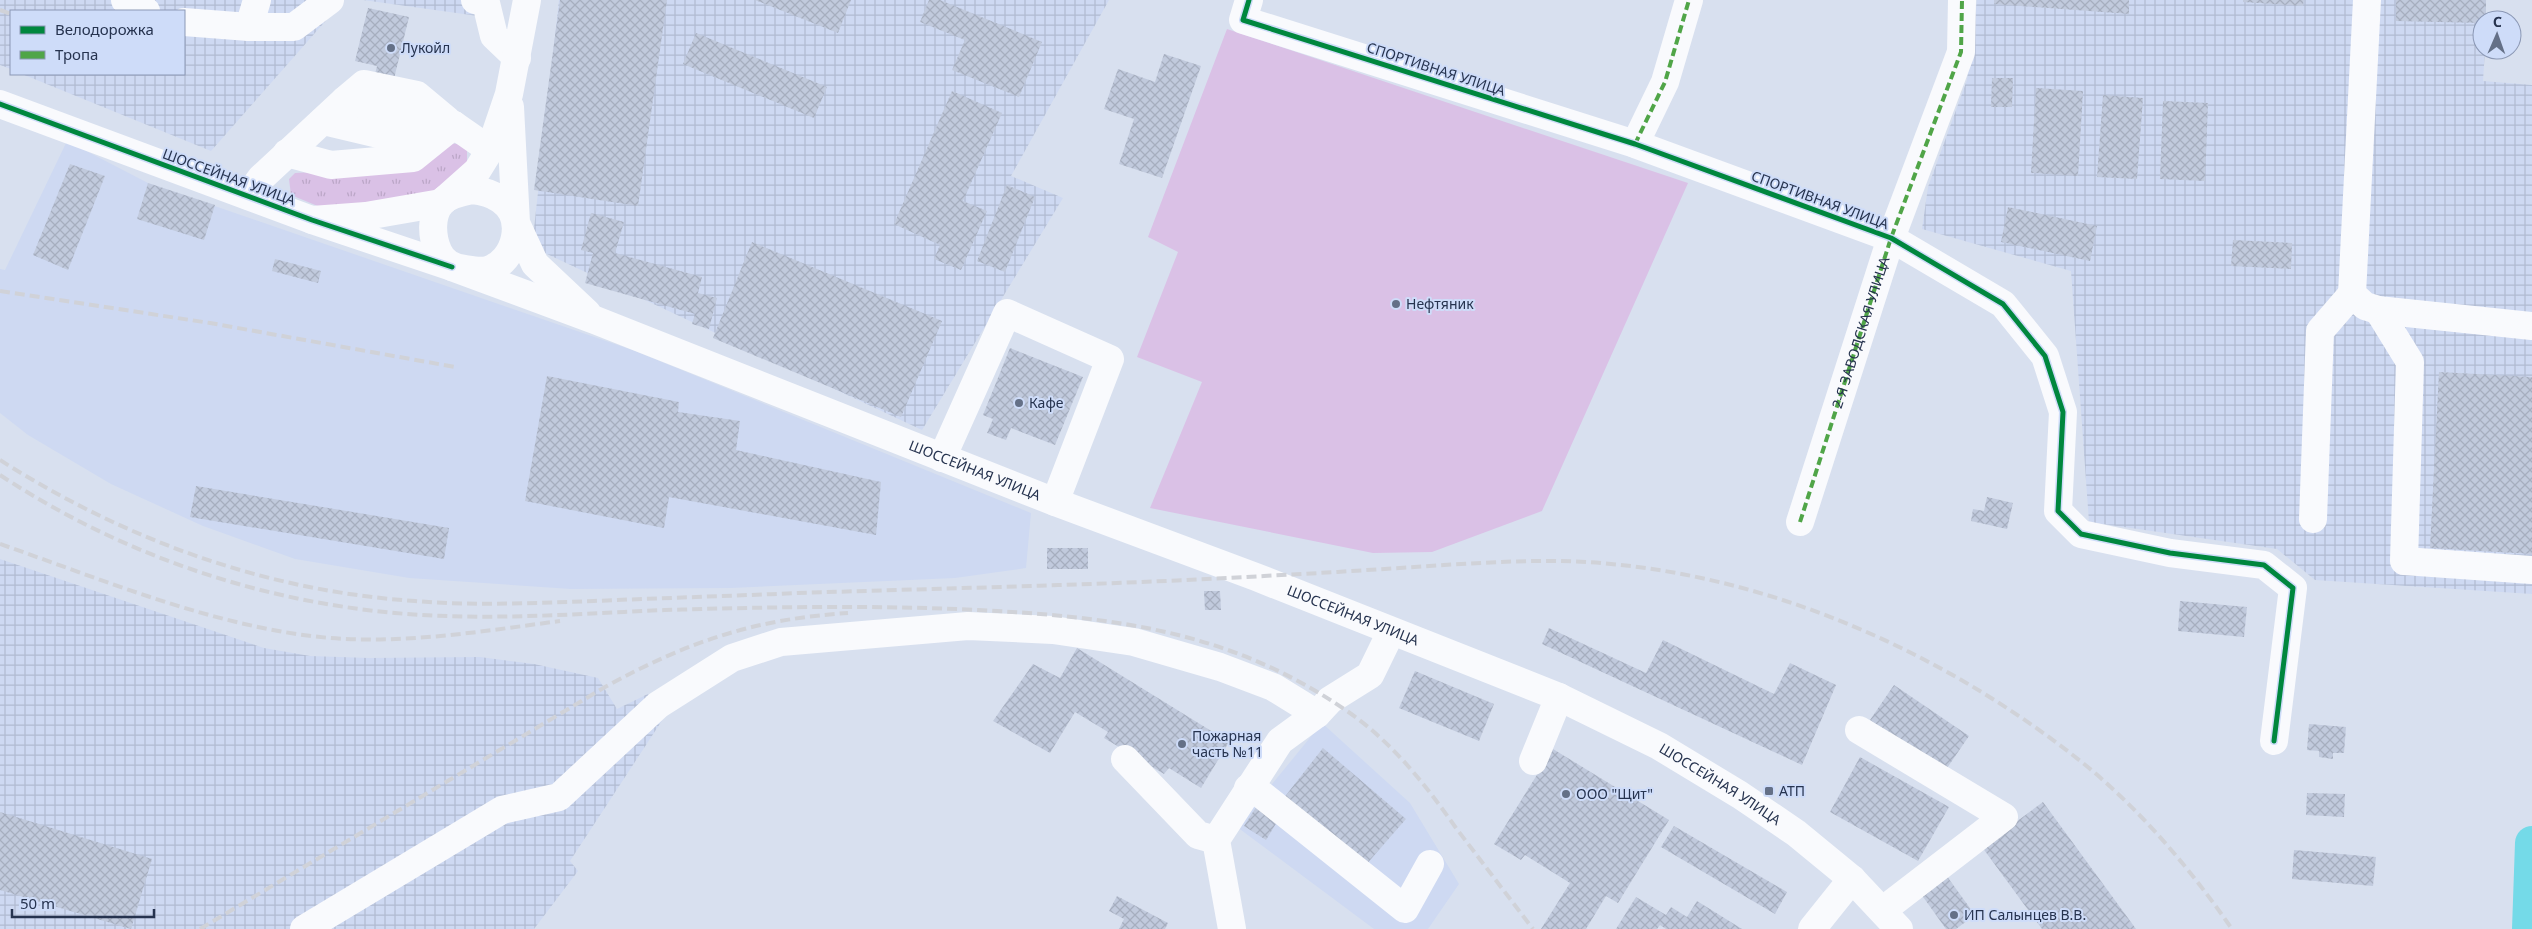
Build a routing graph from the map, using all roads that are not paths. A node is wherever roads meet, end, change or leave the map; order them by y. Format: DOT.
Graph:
graph roads {
  1 [pos="124,0"];
  2 [pos="257,0"];
  3 [pos="330,0"];
  4 [pos="475,0"];
  5 [pos="527,0"];
  6 [pos="1689,0"];
  7 [pos="1962,0"];
  8 [pos="2367,0"];
  9 [pos="144,10"];
  10 [pos="1246,10"];
  11 [pos="185,22"];
  12 [pos="250,27"];
  13 [pos="517,58"];
  14 [pos="509,94"];
  15 [pos="0,104"];
  16 [pos="323,121"];
  17 [pos="454,125"];
  18 [pos="1635,144"];
  19 [pos="490,150"];
  20 [pos="288,153"];
  21 [pos="248,196"];
  22 [pos="441,203"];
  23 [pos="312,220"];
  24 [pos="516,223"];
  25 [pos="1891,238"];
  26 [pos="452,267"];
  27 [pos="2352,294"];
  28 [pos="2378,310"];
  29 [pos="595,320"];
  30 [pos="2532,326"];
  31 [pos="942,458"];
  32 [pos="1055,502"];
  33 [pos="2313,519"];
  34 [pos="1800,522"];
  35 [pos="2532,570"];
  36 [pos="1392,632"];
  37 [pos="1559,698"];
  38 [pos="1317,714"];
  39 [pos="1859,730"];
  40 [pos="2274,741"];
  41 [pos="1125,759"];
  42 [pos="1533,761"];
  43 [pos="1248,788"];
  44 [pos="1216,840"];
  45 [pos="1430,864"];
  46 [pos="1852,879"];
  47 [pos="1891,920"];
  48 [pos="304,929"];
  49 [pos="1232,929"];
  50 [pos="1812,929"];
  1 -- 9 [label="street"];
  2 -- 12 [label="street"];
  3 -- 12 [label="street"];
  4 -- 13 [label="street"];
  5 -- 13 [label="street"];
  6 -- 18 [label="street"];
  7 -- 25 [label="street, 2-Я ЗАВОДСКАЯ УЛИЦА"];
  8 -- 27 [label="street"];
  10 -- 18 [label="street, СПОРТИВНАЯ УЛИЦА"];
  11 -- 12 [label="street"];
  13 -- 14 [label="street"];
  14 -- 19 [label="street"];
  14 -- 24 [label="street"];
  15 -- 21 [label="street, ШОССЕЙНАЯ УЛИЦА"];
  16 -- 17 [label="street"];
  16 -- 17 [label="street"];
  16 -- 20 [label="street"];
  17 -- 19 [label="street"];
  17 -- 20 [label="street"];
  18 -- 25 [label="street, СПОРТИВНАЯ УЛИЦА"];
  19 -- 22 [label="street"];
  20 -- 21 [label="street"];
  21 -- 23 [label="street, ШОССЕЙНАЯ УЛИЦА"];
  22 -- 23 [label="street"];
  22 -- 24 [label="street"];
  22 -- 26 [label="street"];
  23 -- 26 [label="street, ШОССЕЙНАЯ УЛИЦА"];
  24 -- 26 [label="street"];
  24 -- 29 [label="street"];
  25 -- 34 [label="street, 2-Я ЗАВОДСКАЯ УЛИЦА"];
  25 -- 40 [label="street, СПОРТИВНАЯ УЛИЦА"];
  26 -- 29 [label="street, ШОССЕЙНАЯ УЛИЦА"];
  27 -- 28 [label="street"];
  27 -- 33 [label="street"];
  28 -- 30 [label="street"];
  28 -- 35 [label="street"];
  29 -- 31 [label="street, ШОССЕЙНАЯ УЛИЦА"];
  31 -- 32 [label="street, ШОССЕЙНАЯ УЛИЦА"];
  31 -- 32 [label="street"];
  32 -- 36 [label="street, ШОССЕЙНАЯ УЛИЦА"];
  36 -- 37 [label="street, ШОССЕЙНАЯ УЛИЦА"];
  36 -- 38 [label="street"];
  37 -- 42 [label="street"];
  37 -- 46 [label="street, ШОССЕЙНАЯ УЛИЦА"];
  38 -- 43 [label="street"];
  38 -- 48 [label="street"];
  39 -- 47 [label="street"];
  41 -- 44 [label="street"];
  43 -- 44 [label="street"];
  43 -- 45 [label="street"];
  44 -- 49 [label="street"];
  46 -- 47 [label="street, ШОССЕЙНАЯ УЛИЦА"];
  46 -- 50 [label="street"];
}
